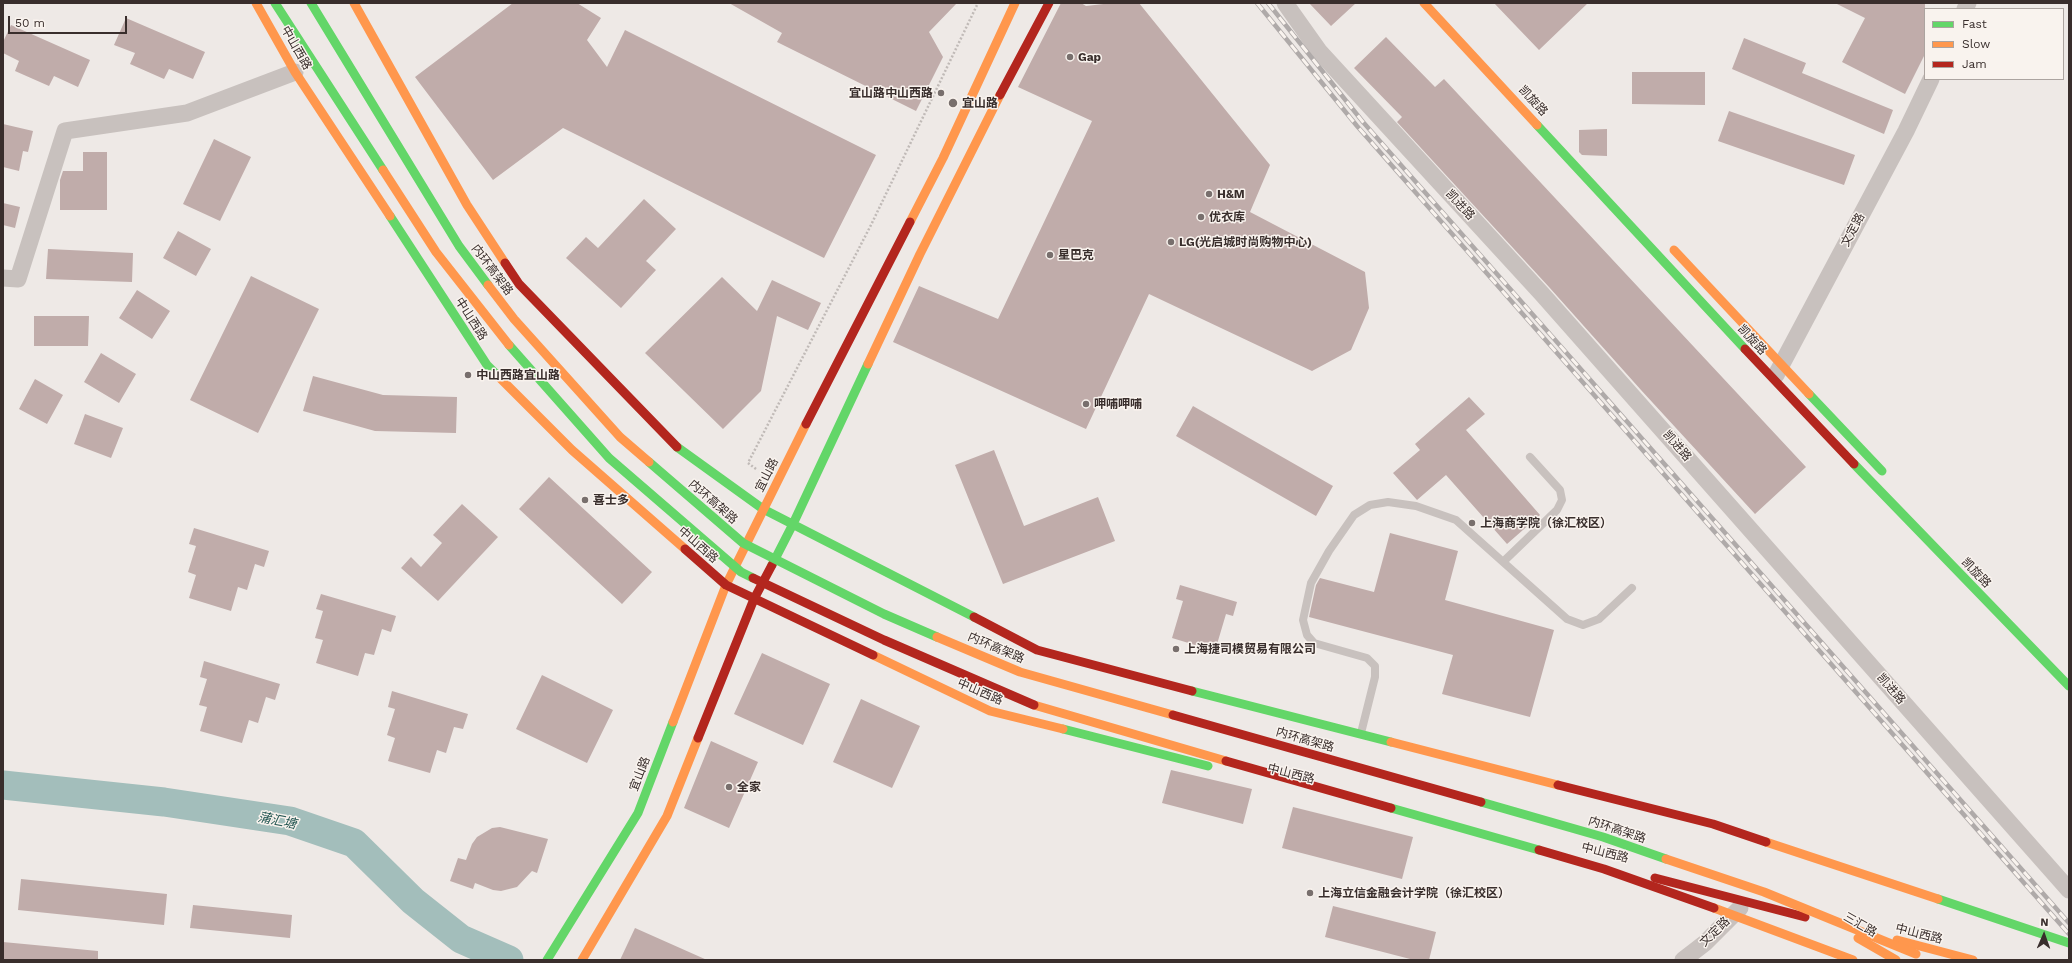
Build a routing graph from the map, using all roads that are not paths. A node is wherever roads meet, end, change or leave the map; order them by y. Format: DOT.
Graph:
graph roads {
  1 [pos="256,3"];
  2 [pos="275,3"];
  3 [pos="310,3"];
  4 [pos="354,3"];
  5 [pos="1015,3"];
  6 [pos="1049,3"];
  7 [pos="1285,3"];
  8 [pos="1424,3"];
  9 [pos="295,72"];
  10 [pos="1931,80"];
  11 [pos="1668,244"];
  12 [pos="3,278"];
  13 [pos="1782,364"];
  14 [pos="1773,380"];
  15 [pos="1530,457"];
  16 [pos="1890,480"];
  17 [pos="763,509"];
  18 [pos="793,524"];
  19 [pos="1504,561"];
  20 [pos="726,585"];
  21 [pos="1632,588"];
  22 [pos="754,599"];
  23 [pos="2069,686"];
  24 [pos="1361,734"];
  25 [pos="2069,890"];
  26 [pos="1746,901"];
  27 [pos="1833,924"];
  28 [pos="2069,942"];
  29 [pos="1916,954"];
  30 [pos="547,960"];
  31 [pos="582,960"];
  32 [pos="1683,960"];
  33 [pos="1853,960"];
  34 [pos="1896,960"];
  35 [pos="1973,960"];
  1 -- 9 [label="main road, 中山西路"];
  2 -- 33 [label="main road, bridge"];
  3 -- 29 [label="main road, 内环高架路, bridge"];
  4 -- 17 [label="main road"];
  5 -- 17 [label="main road, 宜山路"];
  6 -- 18 [label="main road"];
  7 -- 25 [label="street, 凯进路"];
  8 -- 14 [label="main road, 凯旋路"];
  9 -- 12 [label="street"];
  9 -- 20 [label="main road, 中山西路"];
  10 -- 13 [label="street, 文定路"];
  11 -- 13 [label="main road, 凯旋路"];
  13 -- 14 [label="street, 文定路"];
  13 -- 16 [label="main road, 凯旋路"];
  14 -- 23 [label="main road, 凯旋路"];
  15 -- 19 [label="lane"];
  17 -- 18 [label="main road"];
  17 -- 20 [label="main road, 宜山路"];
  18 -- 22 [label="main road"];
  18 -- 24 [label="main road"];
  19 -- 21 [label="lane"];
  19 -- 24 [label="lane"];
  20 -- 22 [label="main road, 中山西路"];
  20 -- 30 [label="main road, 宜山路"];
  22 -- 26 [label="main road, 中山西路"];
  22 -- 31 [label="main road"];
  24 -- 28 [label="main road"];
  26 -- 27 [label="main road, 中山西路"];
  26 -- 32 [label="street, 文定路"];
  27 -- 34 [label="main road, 三汇路"];
  27 -- 35 [label="main road, 中山西路"];
}
